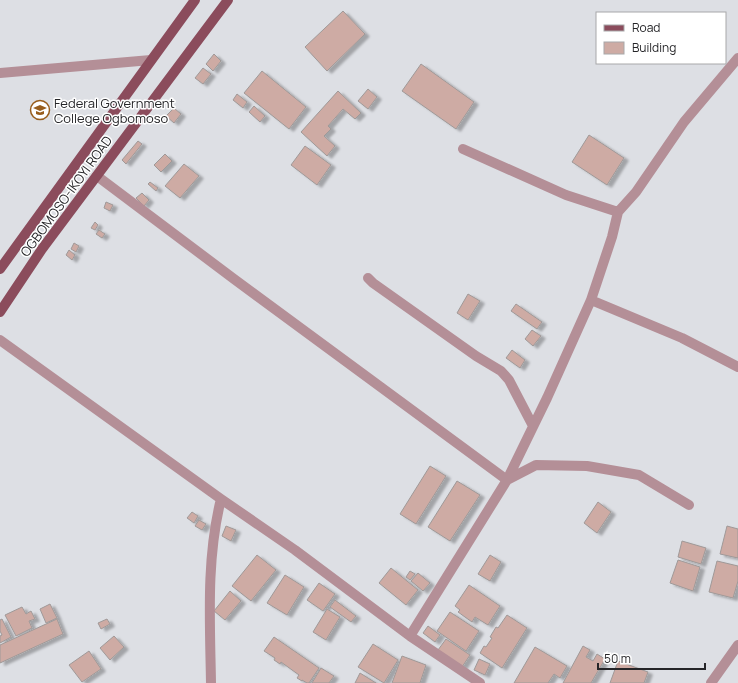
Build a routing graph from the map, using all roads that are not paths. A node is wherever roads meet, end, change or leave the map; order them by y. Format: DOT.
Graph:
graph roads {
  1 [pos="195,0"];
  2 [pos="228,0"];
  3 [pos="738,58"];
  4 [pos="151,60"];
  5 [pos="0,73"];
  6 [pos="463,149"];
  7 [pos="97,176"];
  8 [pos="618,212"];
  9 [pos="0,269"];
  10 [pos="368,278"];
  11 [pos="591,300"];
  12 [pos="0,312"];
  13 [pos="0,340"];
  14 [pos="738,367"];
  15 [pos="533,426"];
  16 [pos="507,480"];
  17 [pos="221,499"];
  18 [pos="689,505"];
  19 [pos="410,636"];
  20 [pos="738,645"];
  21 [pos="211,683"];
  22 [pos="480,683"];
  23 [pos="711,683"];
  1 -- 4 [label="main road, OGBOMOSO-IKOYI ROAD"];
  2 -- 7 [label="main road, OGBOMOSO-IKOYI ROAD"];
  3 -- 8 [label="street"];
  4 -- 5 [label="street"];
  4 -- 9 [label="main road, OGBOMOSO-IKOYI ROAD"];
  6 -- 8 [label="street"];
  7 -- 12 [label="main road, OGBOMOSO-IKOYI ROAD"];
  7 -- 16 [label="street"];
  8 -- 11 [label="street"];
  10 -- 15 [label="street"];
  11 -- 14 [label="street"];
  11 -- 15 [label="street"];
  13 -- 17 [label="street"];
  15 -- 16 [label="street"];
  16 -- 18 [label="street"];
  16 -- 19 [label="street"];
  17 -- 19 [label="street"];
  17 -- 21 [label="street"];
  19 -- 22 [label="street"];
  20 -- 23 [label="street"];
}
